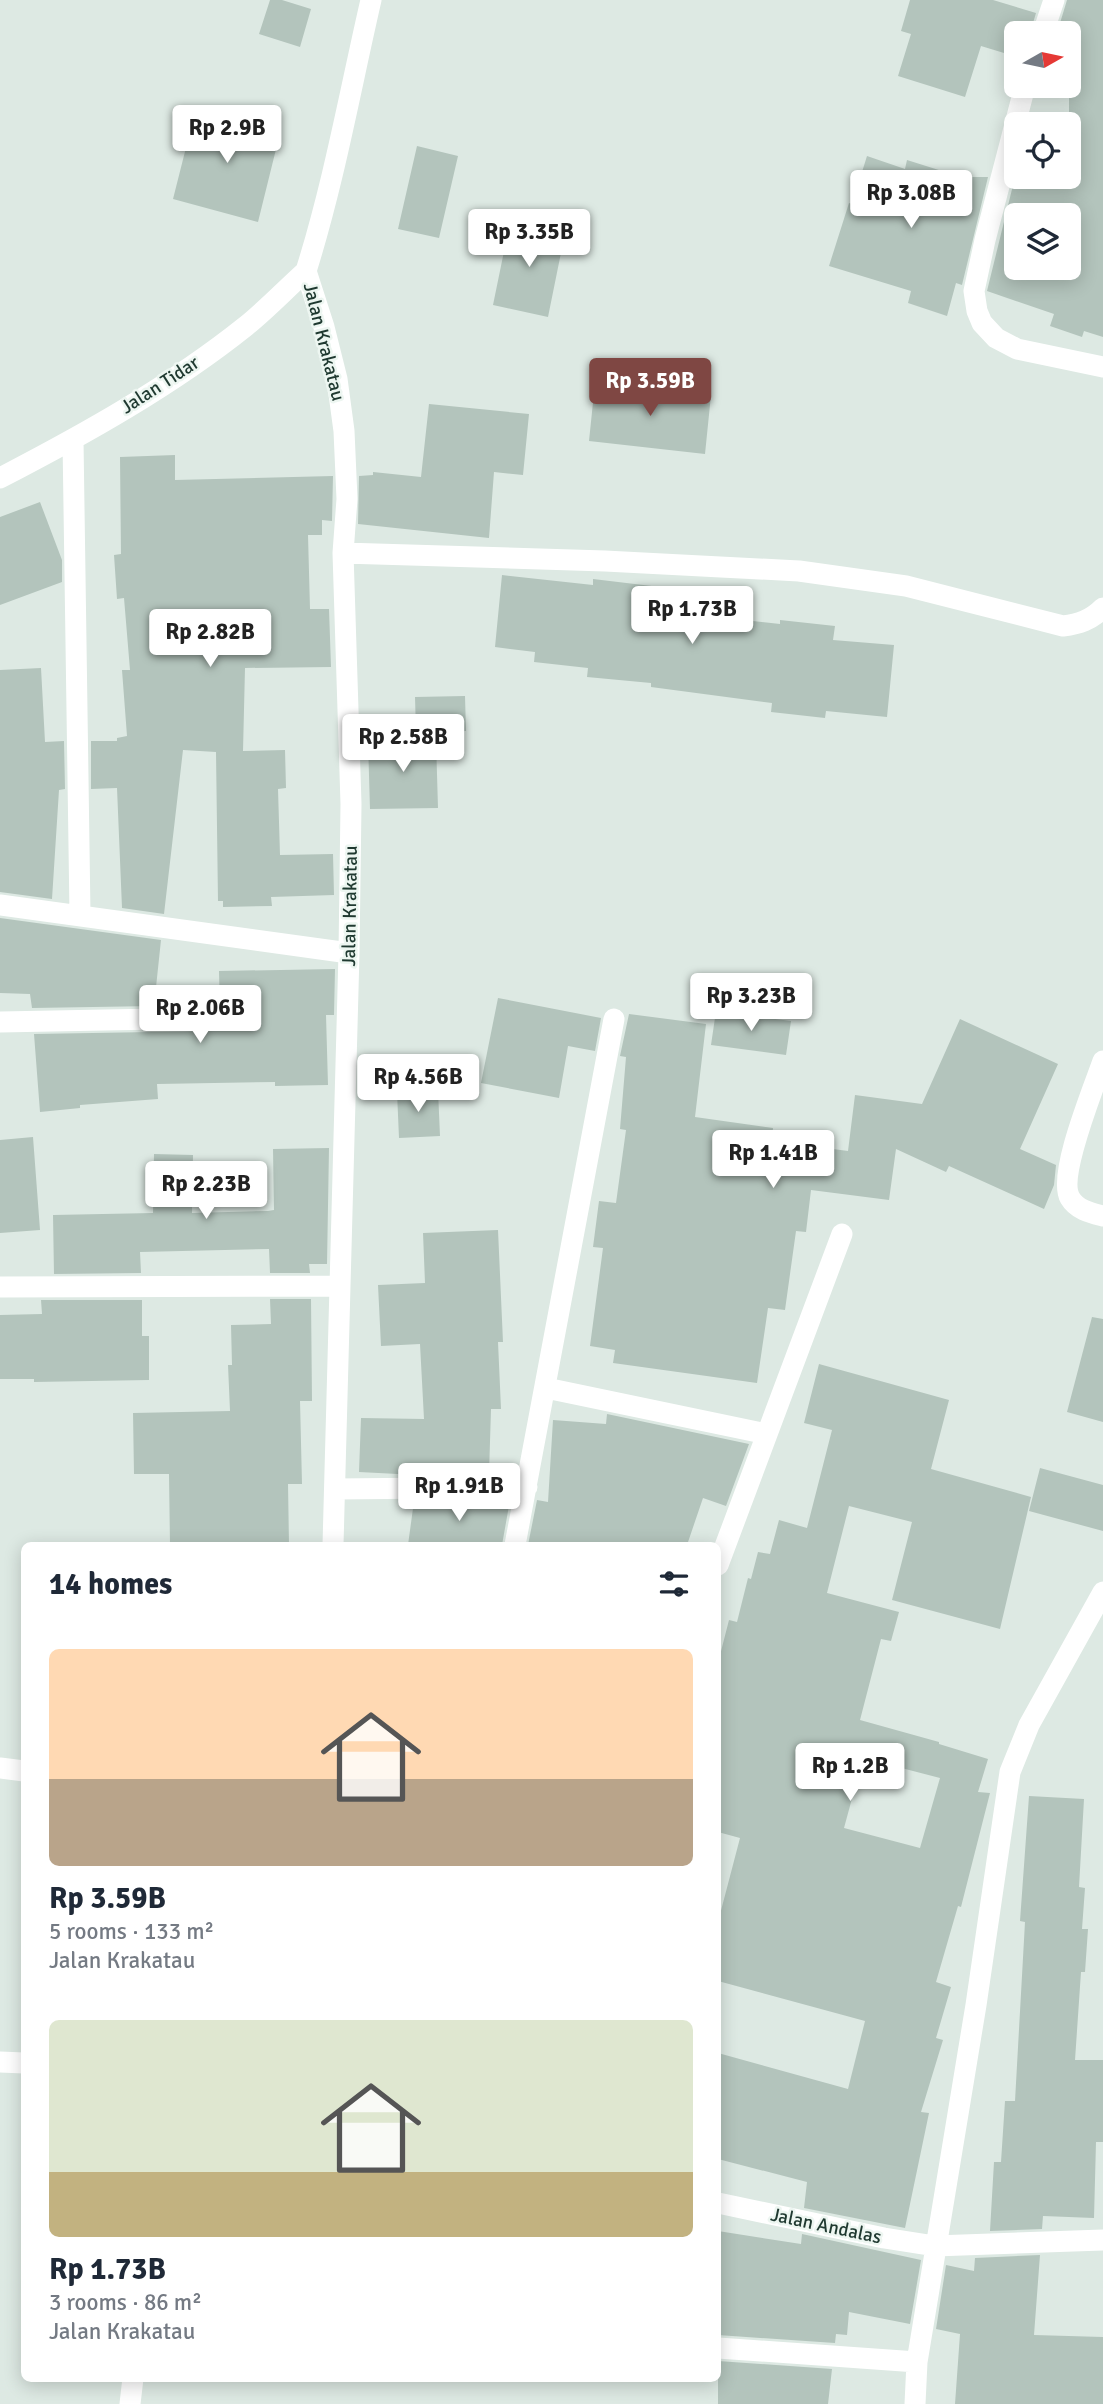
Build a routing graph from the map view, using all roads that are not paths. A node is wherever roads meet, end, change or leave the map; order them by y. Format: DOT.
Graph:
graph roads {
  1 [pos="371,0"];
  2 [pos="1054,0"];
  3 [pos="1047,21"];
  4 [pos="1022,98"];
  5 [pos="306,271"];
  6 [pos="1103,367"];
  7 [pos="74,440"];
  8 [pos="0,478"];
  9 [pos="343,553"];
  10 [pos="1103,608"];
  11 [pos="0,905"];
  12 [pos="80,914"];
  13 [pos="349,953"];
  14 [pos="210,1018"];
  15 [pos="614,1019"];
  16 [pos="0,1021"];
  17 [pos="1103,1061"];
  18 [pos="1103,1216"];
  19 [pos="842,1234"];
  20 [pos="339,1286"];
  21 [pos="0,1287"];
  22 [pos="546,1388"];
  23 [pos="768,1434"];
  24 [pos="527,1487"];
  25 [pos="336,1489"];
  26 [pos="333,1542"];
  27 [pos="516,1542"];
  28 [pos="721,1557"];
  29 [pos="1103,1592"];
  30 [pos="0,1768"];
  31 [pos="21,1771"];
  32 [pos="0,2062"];
  33 [pos="21,2063"];
  34 [pos="721,2204"];
  35 [pos="1103,2240"];
  36 [pos="935,2246"];
  37 [pos="721,2348"];
  38 [pos="916,2362"];
  39 [pos="133,2382"];
  40 [pos="130,2404"];
  41 [pos="915,2404"];
  1 -- 5 [label="street"];
  2 -- 3 [label="street"];
  4 -- 6 [label="street"];
  5 -- 7 [label="street, Jalan Tidar"];
  5 -- 9 [label="street, Jalan Krakatau"];
  7 -- 8 [label="street, Jalan Tidar"];
  7 -- 12 [label="street"];
  9 -- 10 [label="street"];
  9 -- 13 [label="street, Jalan Krakatau"];
  11 -- 12 [label="street"];
  12 -- 13 [label="street"];
  13 -- 20 [label="street, Jalan Krakatau"];
  14 -- 16 [label="street"];
  15 -- 22 [label="street"];
  17 -- 18 [label="street"];
  19 -- 23 [label="street"];
  20 -- 21 [label="street"];
  20 -- 25 [label="street, Jalan Krakatau"];
  22 -- 23 [label="street"];
  22 -- 24 [label="street"];
  23 -- 28 [label="street"];
  24 -- 25 [label="street"];
  24 -- 27 [label="street"];
  25 -- 26 [label="street, Jalan Krakatau"];
  29 -- 36 [label="street"];
  30 -- 31 [label="street"];
  32 -- 33 [label="street"];
  34 -- 36 [label="street, Jalan Andalas"];
  35 -- 36 [label="street, Jalan Andalas"];
  36 -- 38 [label="street"];
  37 -- 38 [label="street"];
  38 -- 41 [label="street"];
  39 -- 40 [label="street"];
}
